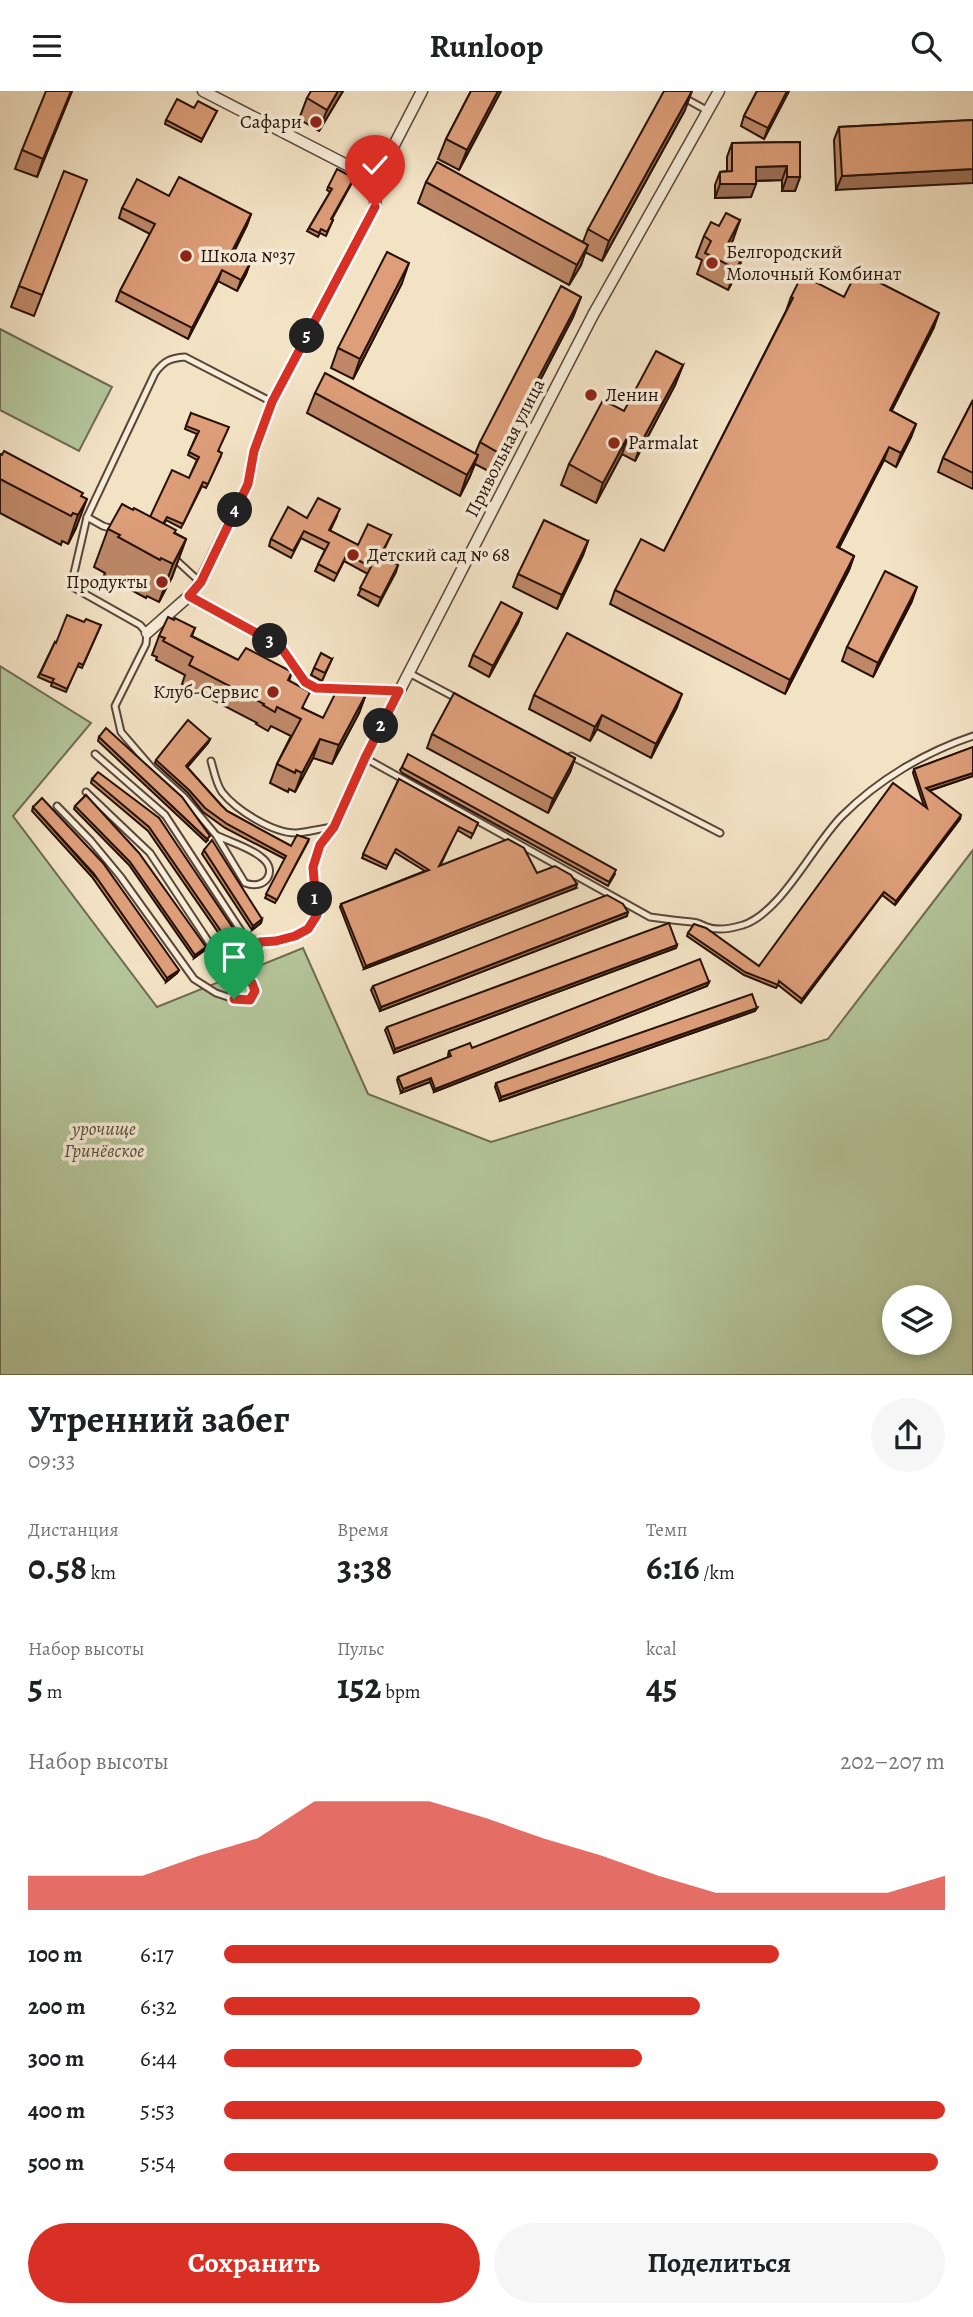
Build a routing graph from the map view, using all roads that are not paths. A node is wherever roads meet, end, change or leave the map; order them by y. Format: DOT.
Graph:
graph roads {
  1 [pos="203,91"];
  2 [pos="422,91"];
  3 [pos="684,91"];
  4 [pos="719,91"];
  5 [pos="708,111"];
  6 [pos="376,180"];
  7 [pos="272,402"];
  8 [pos="88,517"];
  9 [pos="126,532"];
  10 [pos="166,554"];
  11 [pos="201,582"];
  12 [pos="189,596"];
  13 [pos="147,633"];
  14 [pos="408,673"];
  15 [pos="399,691"];
  16 [pos="468,704"];
  17 [pos="973,736"];
  18 [pos="565,753"];
  19 [pos="95,754"];
  20 [pos="365,758"];
  21 [pos="211,761"];
  22 [pos="86,792"];
  23 [pos="57,806"];
  24 [pos="334,827"];
  25 [pos="720,833"];
  26 [pos="216,835"];
  27 [pos="260,942"];
  28 [pos="229,967"];
  1 -- 6 [label="street"];
  2 -- 6 [label="street"];
  3 -- 5 [label="lane"];
  4 -- 5 [label="street, Привольная улица"];
  5 -- 14 [label="street, Привольная улица"];
  6 -- 7 [label="street"];
  7 -- 8 [label="lane"];
  7 -- 11 [label="street"];
  8 -- 9 [label="lane"];
  8 -- 13 [label="lane"];
  10 -- 11 [label="lane"];
  11 -- 12 [label="street"];
  12 -- 13 [label="street"];
  12 -- 15 [label="lane"];
  13 -- 26 [label="lane"];
  14 -- 15 [label="street, Привольная улица"];
  14 -- 16 [label="lane"];
  15 -- 20 [label="street, Привольная улица"];
  17 -- 20 [label="lane"];
  18 -- 25 [label="lane"];
  19 -- 27 [label="lane"];
  20 -- 24 [label="street, Привольная улица"];
  21 -- 24 [label="lane"];
  22 -- 28 [label="lane"];
  23 -- 28 [label="lane"];
  24 -- 27 [label="lane"];
  26 -- 26 [label="lane"];
  27 -- 28 [label="lane"];
}
